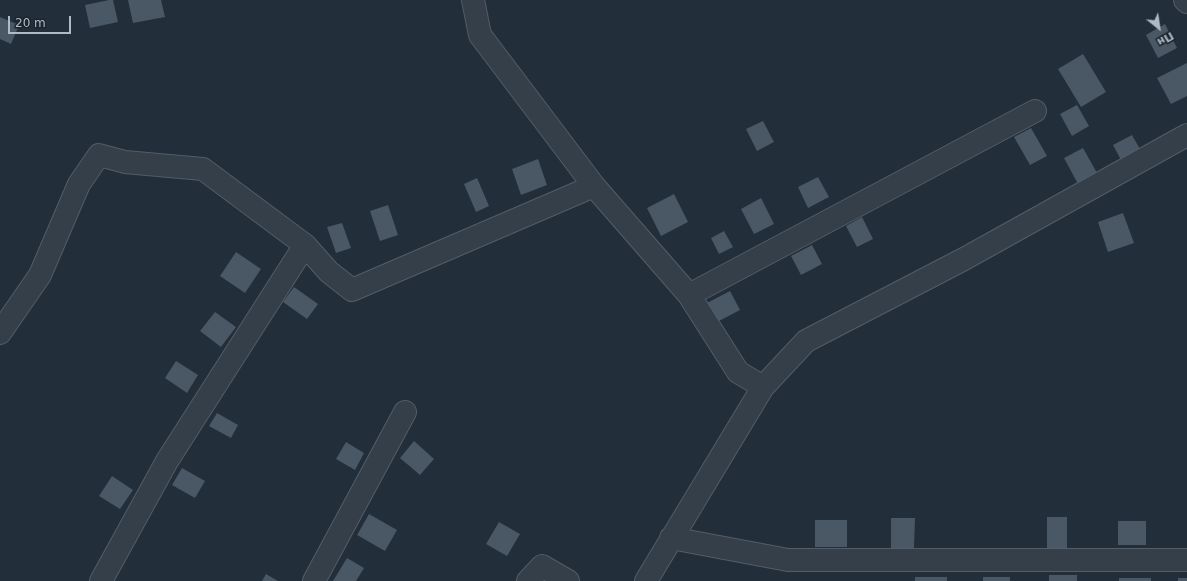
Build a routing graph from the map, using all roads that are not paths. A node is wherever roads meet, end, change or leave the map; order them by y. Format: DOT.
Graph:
graph roads {
  1 [pos="473,0"];
  2 [pos="1185,0"];
  3 [pos="1187,2"];
  4 [pos="1035,111"];
  5 [pos="1187,135"];
  6 [pos="594,186"];
  7 [pos="305,245"];
  8 [pos="689,295"];
  9 [pos="0,333"];
  10 [pos="763,387"];
  11 [pos="405,412"];
  12 [pos="671,538"];
  13 [pos="1187,560"];
  14 [pos="101,581"];
  15 [pos="314,581"];
  16 [pos="528,581"];
  17 [pos="568,581"];
  18 [pos="646,581"];
  1 -- 6 [label="street"];
  2 -- 3 [label="street"];
  4 -- 8 [label="street"];
  5 -- 10 [label="street"];
  6 -- 7 [label="street"];
  6 -- 8 [label="street"];
  7 -- 9 [label="street"];
  7 -- 14 [label="street"];
  8 -- 10 [label="street"];
  10 -- 12 [label="street"];
  11 -- 15 [label="street"];
  12 -- 13 [label="street"];
  12 -- 18 [label="street"];
  16 -- 17 [label="street"];
}
